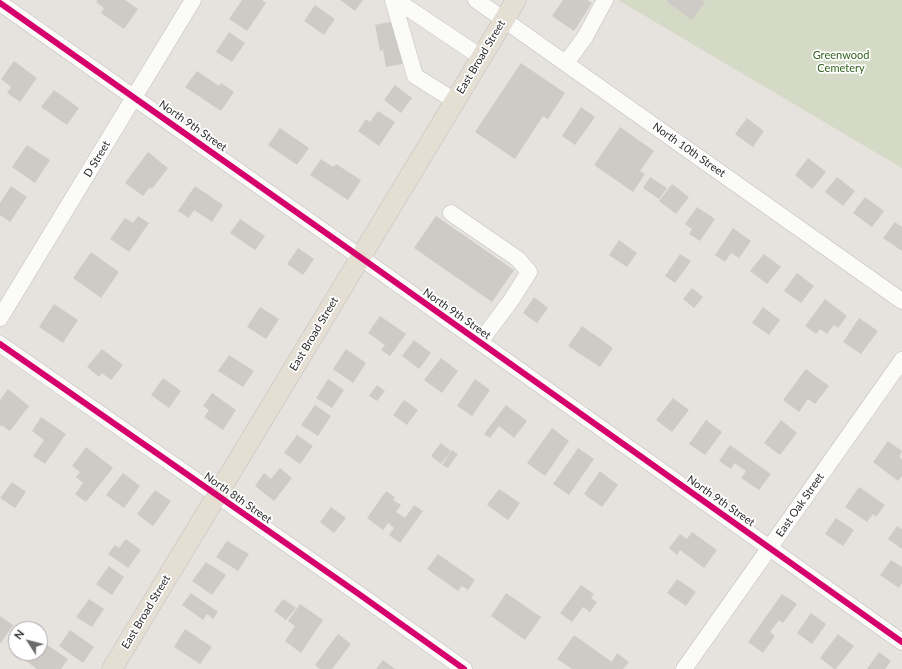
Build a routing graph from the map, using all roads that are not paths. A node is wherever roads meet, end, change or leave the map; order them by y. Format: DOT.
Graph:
graph roads {
  1 [pos="193,0"];
  2 [pos="393,0"];
  3 [pos="396,0"];
  4 [pos="476,0"];
  5 [pos="516,0"];
  6 [pos="605,0"];
  7 [pos="0,3"];
  8 [pos="504,20"];
  9 [pos="481,57"];
  10 [pos="566,64"];
  11 [pos="134,97"];
  12 [pos="455,101"];
  13 [pos="452,213"];
  14 [pos="360,257"];
  15 [pos="902,301"];
  16 [pos="0,318"];
  17 [pos="480,342"];
  18 [pos="0,344"];
  19 [pos="902,360"];
  20 [pos="217,495"];
  21 [pos="769,548"];
  22 [pos="902,642"];
  23 [pos="112,669"];
  24 [pos="464,669"];
  25 [pos="684,669"];
  1 -- 11 [label="street, D Street"];
  2 -- 12 [label="street"];
  3 -- 9 [label="street"];
  4 -- 8 [label="street, North 10th Street"];
  5 -- 8 [label="main road, East Broad Street"];
  6 -- 10 [label="street"];
  7 -- 11 [label="street, North 9th Street"];
  8 -- 9 [label="main road, East Broad Street"];
  8 -- 10 [label="street, North 10th Street"];
  9 -- 12 [label="main road, East Broad Street"];
  10 -- 15 [label="street, North 10th Street"];
  11 -- 14 [label="street, North 9th Street"];
  11 -- 16 [label="street, D Street"];
  12 -- 14 [label="main road, East Broad Street"];
  13 -- 17 [label="street"];
  14 -- 17 [label="street, North 9th Street"];
  14 -- 20 [label="main road, East Broad Street"];
  17 -- 21 [label="street, North 9th Street"];
  18 -- 20 [label="street, North 8th Street"];
  19 -- 21 [label="street, East Oak Street"];
  20 -- 23 [label="main road, East Broad Street"];
  20 -- 24 [label="street, North 8th Street"];
  21 -- 22 [label="street, North 9th Street"];
  21 -- 25 [label="street, East Oak Street"];
}
